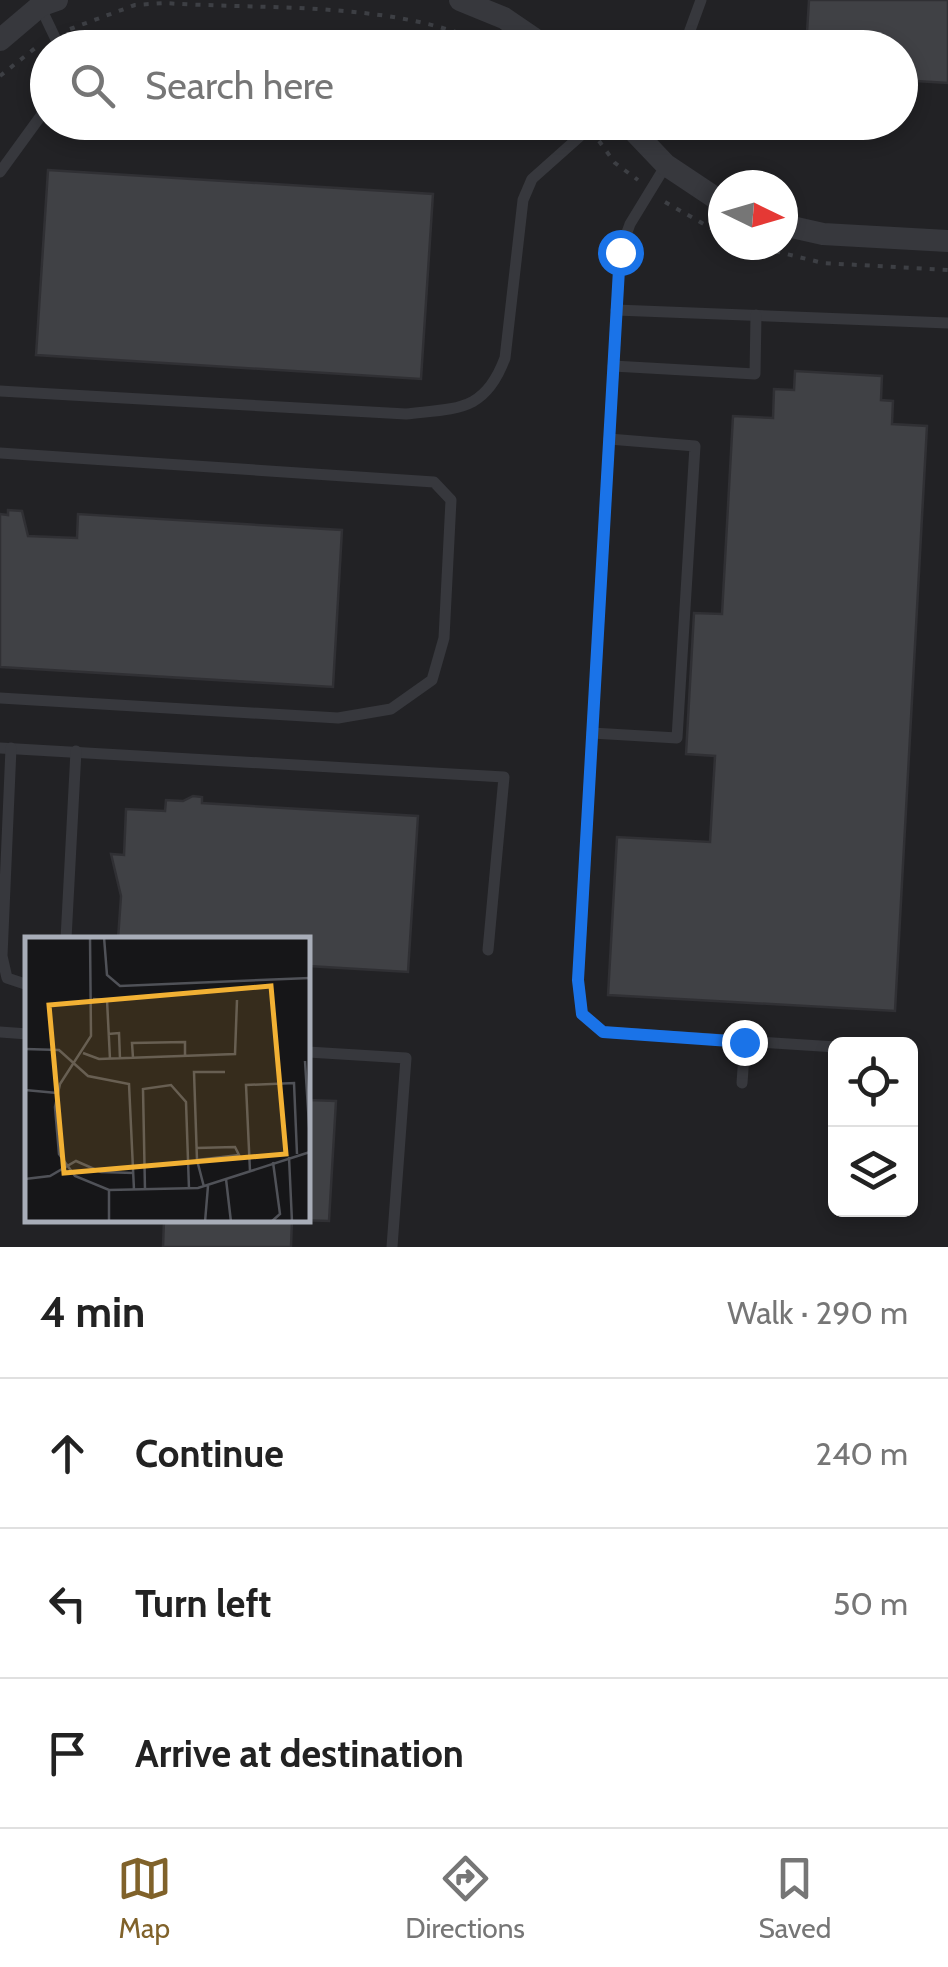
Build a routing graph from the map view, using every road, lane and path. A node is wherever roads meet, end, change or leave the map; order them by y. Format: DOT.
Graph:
graph roads {
  1 [pos="460,0"];
  2 [pos="701,0"];
  3 [pos="44,2"];
  4 [pos="54,30"];
  5 [pos="76,30"];
  6 [pos="456,30"];
  7 [pos="522,30"];
  8 [pos="691,30"];
  9 [pos="0,40"];
  10 [pos="30,58"];
  11 [pos="0,76"];
  12 [pos="30,131"];
  13 [pos="576,140"];
  14 [pos="642,140"];
  15 [pos="666,165"];
  16 [pos="0,172"];
  17 [pos="708,193"];
  18 [pos="798,228"];
  19 [pos="948,242"];
  20 [pos="798,257"];
  21 [pos="948,270"];
  22 [pos="616,310"];
  23 [pos="756,315"];
  24 [pos="948,323"];
  25 [pos="613,366"];
  26 [pos="0,392"];
  27 [pos="609,439"];
  28 [pos="0,454"];
  29 [pos="0,698"];
  30 [pos="592,732"];
  31 [pos="5,748"];
  32 [pos="76,751"];
  33 [pos="66,937"];
  34 [pos="488,950"];
  35 [pos="25,984"];
  36 [pos="0,1032"];
  37 [pos="25,1034"];
  38 [pos="744,1042"];
  39 [pos="828,1047"];
  40 [pos="310,1052"];
  41 [pos="742,1084"];
  42 [pos="392,1247"];
  1 -- 7 [label="street"];
  2 -- 8 [label="lane"];
  3 -- 4 [label="lane"];
  3 -- 9 [label="street"];
  5 -- 6 [label="path"];
  10 -- 11 [label="path"];
  12 -- 16 [label="lane"];
  13 -- 26 [label="lane"];
  14 -- 15 [label="street"];
  15 -- 17 [label="street"];
  15 -- 22 [label="lane"];
  18 -- 19 [label="street"];
  20 -- 21 [label="path"];
  22 -- 23 [label="lane"];
  22 -- 25 [label="lane"];
  23 -- 24 [label="lane"];
  23 -- 25 [label="lane"];
  25 -- 27 [label="lane"];
  27 -- 30 [label="lane"];
  27 -- 30 [label="lane"];
  28 -- 29 [label="lane"];
  30 -- 38 [label="lane"];
  31 -- 32 [label="lane"];
  31 -- 35 [label="lane"];
  32 -- 33 [label="lane"];
  32 -- 34 [label="lane"];
  36 -- 37 [label="lane"];
  38 -- 39 [label="lane"];
  38 -- 41 [label="lane"];
  40 -- 42 [label="lane"];
}
